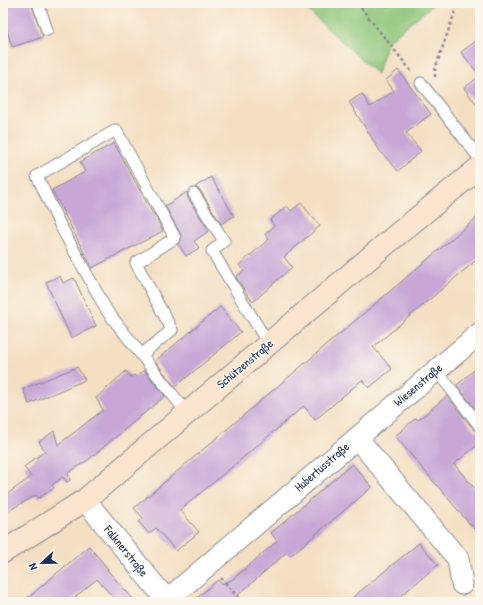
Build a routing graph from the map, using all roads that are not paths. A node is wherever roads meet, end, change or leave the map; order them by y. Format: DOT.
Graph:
graph roads {
  1 [pos="38,3"];
  2 [pos="47,30"];
  3 [pos="422,83"];
  4 [pos="480,159"];
  5 [pos="480,167"];
  6 [pos="194,194"];
  7 [pos="480,333"];
  8 [pos="269,345"];
  9 [pos="141,355"];
  10 [pos="436,370"];
  11 [pos="187,413"];
  12 [pos="480,426"];
  13 [pos="357,438"];
  14 [pos="85,500"];
  15 [pos="3,552"];
  16 [pos="462,584"];
  17 [pos="167,601"];
  1 -- 2 [label="lane"];
  3 -- 4 [label="lane"];
  5 -- 8 [label="main road, Schützenstraße"];
  6 -- 8 [label="lane"];
  7 -- 10 [label="street, Wiesenstraße"];
  8 -- 11 [label="main road, Schützenstraße"];
  9 -- 9 [label="lane"];
  9 -- 11 [label="lane"];
  10 -- 12 [label="lane"];
  10 -- 13 [label="street, Wiesenstraße"];
  11 -- 14 [label="main road, Schützenstraße"];
  13 -- 16 [label="street, Hubertusstraße"];
  13 -- 17 [label="street, Hubertusstraße"];
  14 -- 15 [label="main road, Schützenstraße"];
  14 -- 17 [label="street, Falknerstraße"];
}
